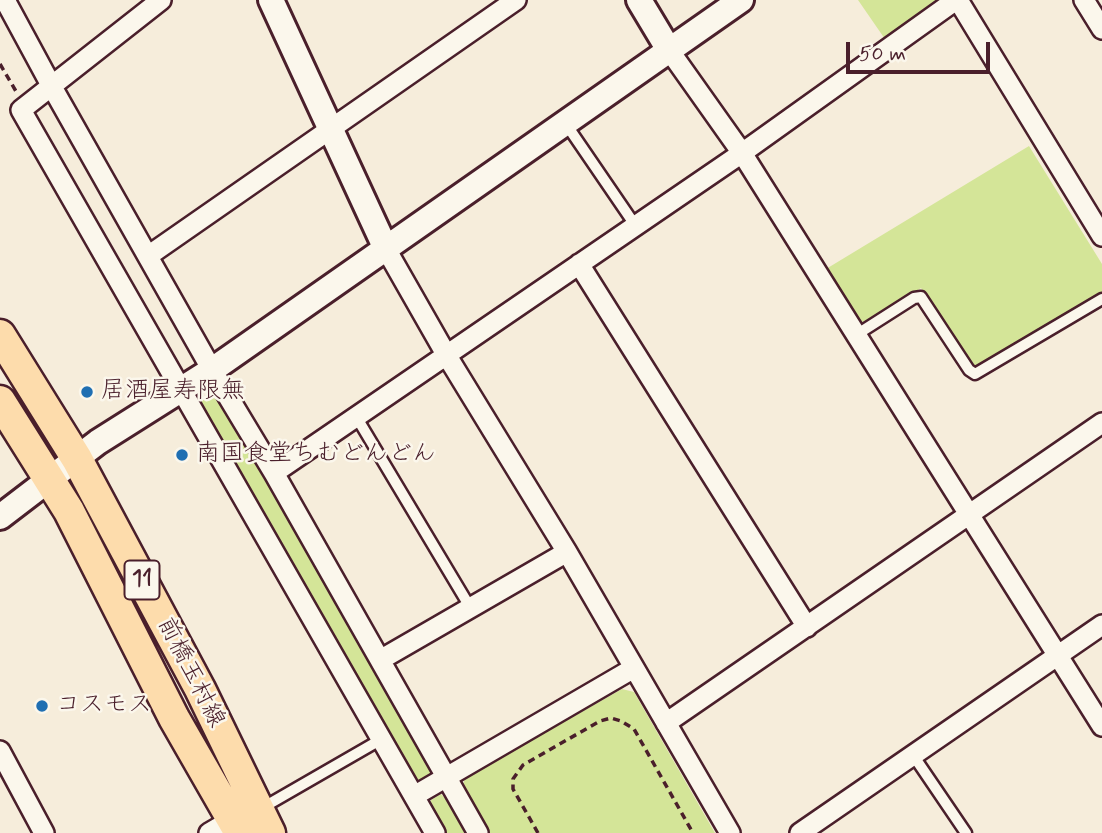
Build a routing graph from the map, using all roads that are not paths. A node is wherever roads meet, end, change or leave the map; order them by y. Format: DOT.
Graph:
graph roads {
  1 [pos="5,0"];
  2 [pos="161,0"];
  3 [pos="271,0"];
  4 [pos="516,0"];
  5 [pos="639,0"];
  6 [pos="741,0"];
  7 [pos="957,0"];
  8 [pos="1084,0"];
  9 [pos="1102,29"];
  10 [pos="669,50"];
  11 [pos="51,87"];
  12 [pos="564,121"];
  13 [pos="330,128"];
  14 [pos="742,153"];
  15 [pos="635,225"];
  16 [pos="1102,236"];
  17 [pos="386,249"];
  18 [pos="148,256"];
  19 [pos="579,264"];
  20 [pos="1102,299"];
  21 [pos="0,335"];
  22 [pos="856,335"];
  23 [pos="447,356"];
  24 [pos="212,370"];
  25 [pos="181,390"];
  26 [pos="0,401"];
  27 [pos="356,418"];
  28 [pos="1102,423"];
  29 [pos="77,459"];
  30 [pos="274,474"];
  31 [pos="51,480"];
  32 [pos="969,515"];
  33 [pos="0,517"];
  34 [pos="567,552"];
  35 [pos="470,607"];
  36 [pos="1102,625"];
  37 [pos="807,627"];
  38 [pos="1057,655"];
  39 [pos="380,660"];
  40 [pos="634,668"];
  41 [pos="666,723"];
  42 [pos="1102,726"];
  43 [pos="380,740"];
  44 [pos="0,751"];
  45 [pos="913,755"];
  46 [pos="446,778"];
  47 [pos="414,796"];
  48 [pos="242,826"];
  49 [pos="44,833"];
  50 [pos="435,833"];
  51 [pos="478,833"];
  52 [pos="730,833"];
  53 [pos="800,833"];
  54 [pos="966,833"];
  1 -- 11 [label="street"];
  2 -- 11 [label="street"];
  3 -- 13 [label="street"];
  4 -- 13 [label="street"];
  5 -- 10 [label="street"];
  6 -- 10 [label="street"];
  7 -- 14 [label="street"];
  7 -- 16 [label="street"];
  8 -- 9 [label="street"];
  10 -- 12 [label="street"];
  10 -- 14 [label="street"];
  11 -- 18 [label="street"];
  11 -- 25 [label="street"];
  12 -- 15 [label="lane"];
  12 -- 17 [label="street"];
  13 -- 17 [label="street"];
  13 -- 18 [label="street"];
  14 -- 15 [label="street"];
  14 -- 22 [label="street"];
  15 -- 19 [label="street"];
  17 -- 23 [label="street"];
  17 -- 24 [label="street"];
  18 -- 24 [label="street"];
  19 -- 23 [label="street"];
  19 -- 37 [label="street"];
  20 -- 22 [label="lane"];
  21 -- 29 [label="main road, 前橋玉村線 / 11"];
  22 -- 32 [label="street"];
  23 -- 27 [label="street"];
  23 -- 34 [label="street"];
  24 -- 25 [label="street"];
  24 -- 30 [label="street"];
  25 -- 29 [label="street"];
  25 -- 43 [label="street"];
  26 -- 31 [label="main road, 前橋玉村線 / 11"];
  27 -- 30 [label="street"];
  27 -- 35 [label="lane"];
  28 -- 32 [label="street"];
  29 -- 31 [label="street"];
  29 -- 48 [label="main road, 前橋玉村線 / 11"];
  30 -- 39 [label="street"];
  31 -- 33 [label="street"];
  31 -- 48 [label="main road, 前橋玉村線 / 11"];
  32 -- 37 [label="street"];
  32 -- 38 [label="street"];
  34 -- 35 [label="street"];
  34 -- 40 [label="street"];
  35 -- 39 [label="street"];
  36 -- 38 [label="street"];
  37 -- 41 [label="street"];
  38 -- 42 [label="street"];
  38 -- 45 [label="street"];
  39 -- 46 [label="street"];
  40 -- 41 [label="street"];
  40 -- 46 [label="street"];
  41 -- 52 [label="street"];
  43 -- 47 [label="street"];
  43 -- 48 [label="lane"];
  44 -- 49 [label="street"];
  45 -- 53 [label="street"];
  45 -- 54 [label="lane"];
  46 -- 47 [label="street"];
  46 -- 51 [label="street"];
  47 -- 50 [label="street"];
}
